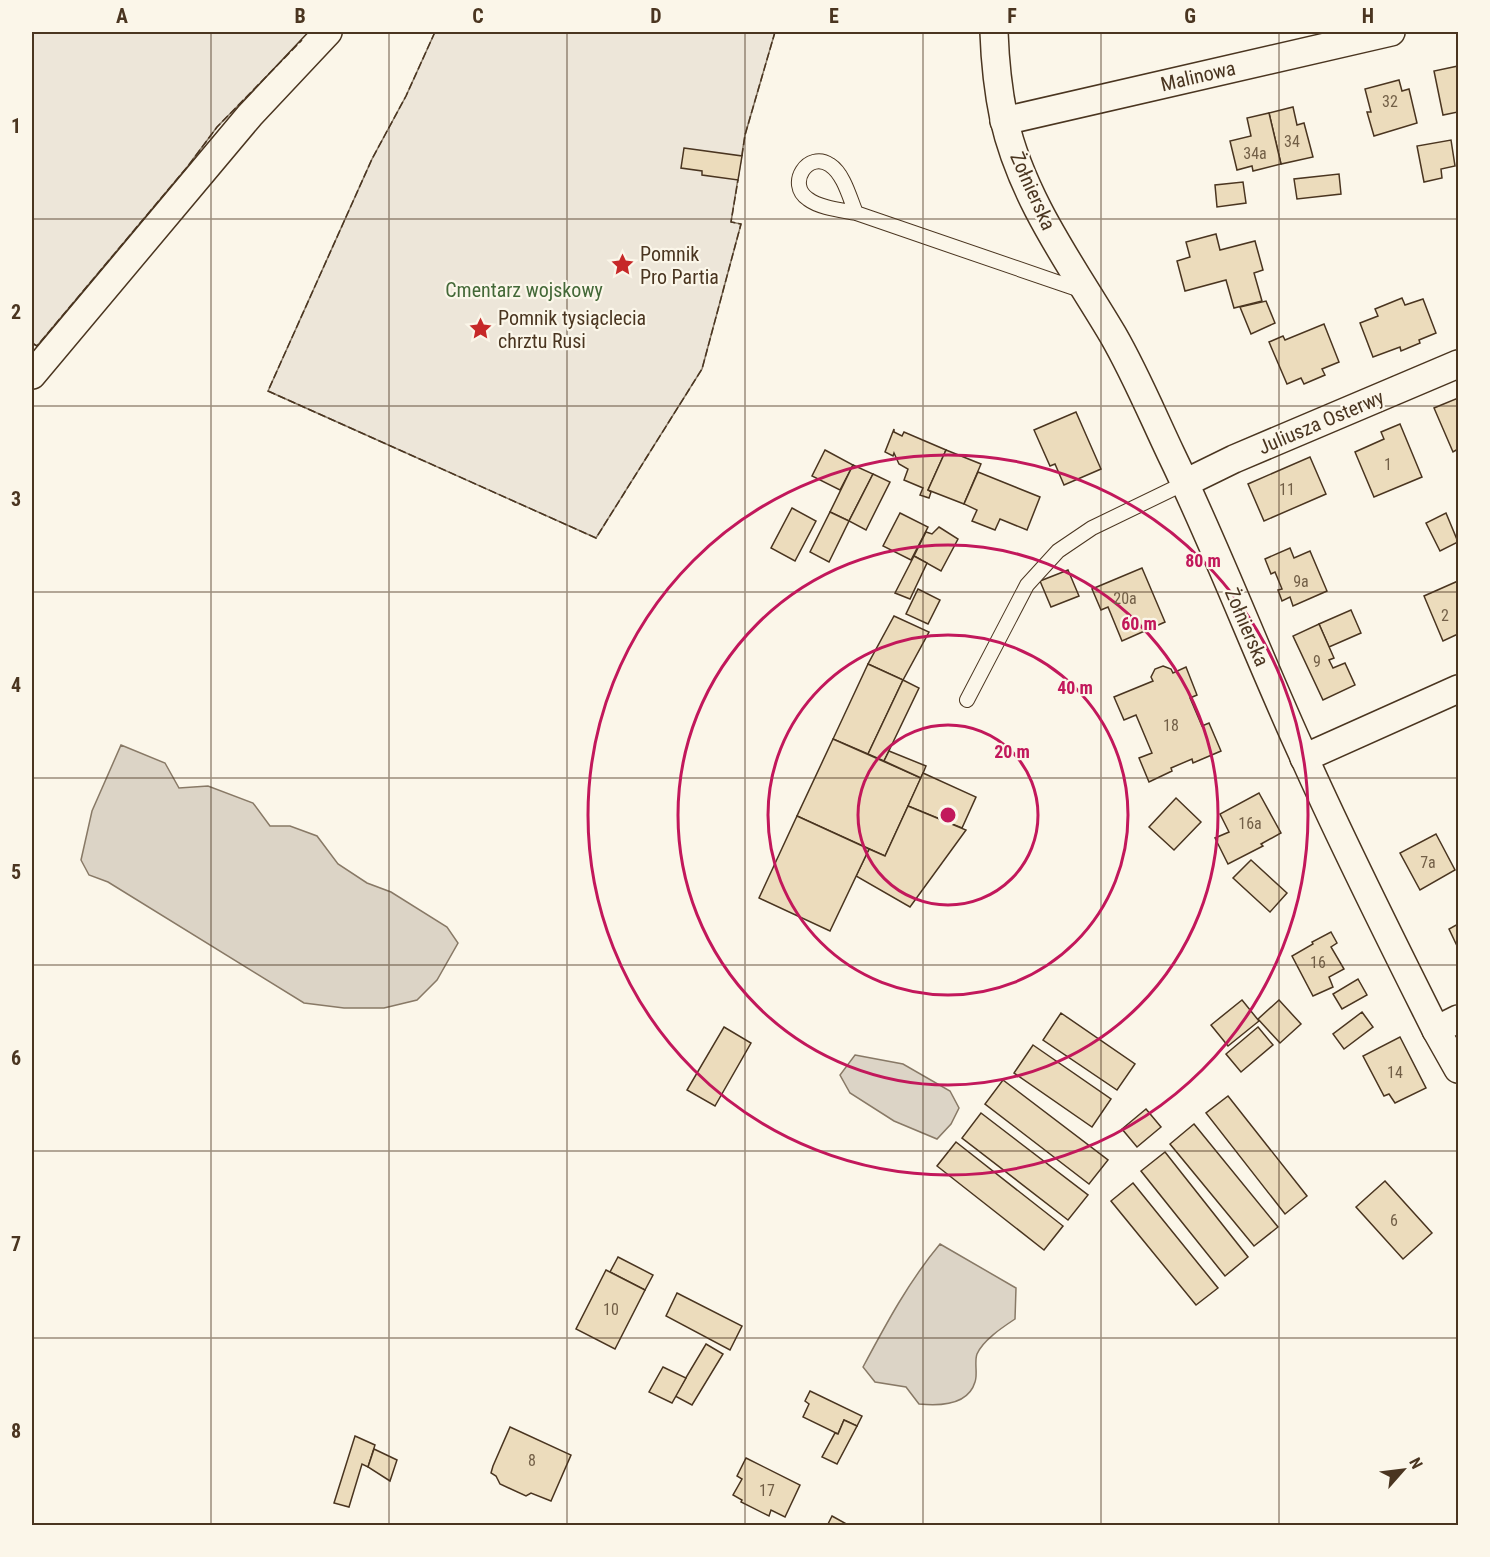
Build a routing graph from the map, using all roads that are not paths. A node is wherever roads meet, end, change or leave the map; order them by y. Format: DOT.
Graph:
graph roads {
  1 [pos="328,32"];
  2 [pos="994,32"];
  3 [pos="1391,32"];
  4 [pos="1004,121"];
  5 [pos="856,213"];
  6 [pos="1085,292"];
  7 [pos="1458,364"];
  8 [pos="33,370"];
  9 [pos="1185,483"];
  10 [pos="1458,689"];
  11 [pos="967,700"];
  12 [pos="1304,758"];
  13 [pos="1447,1024"];
  14 [pos="1458,1069"];
  1 -- 8 [label="street"];
  2 -- 4 [label="street, Żołnierska"];
  3 -- 4 [label="street, Malinowa"];
  4 -- 6 [label="street, Żołnierska"];
  5 -- 5 [label="lane"];
  5 -- 6 [label="lane"];
  6 -- 9 [label="street, Żołnierska"];
  7 -- 9 [label="street, Juliusza Osterwy"];
  9 -- 11 [label="lane"];
  9 -- 12 [label="street, Żołnierska"];
  10 -- 12 [label="street"];
  12 -- 13 [label="street, Żołnierska"];
  13 -- 14 [label="street, Żołnierska"];
}
